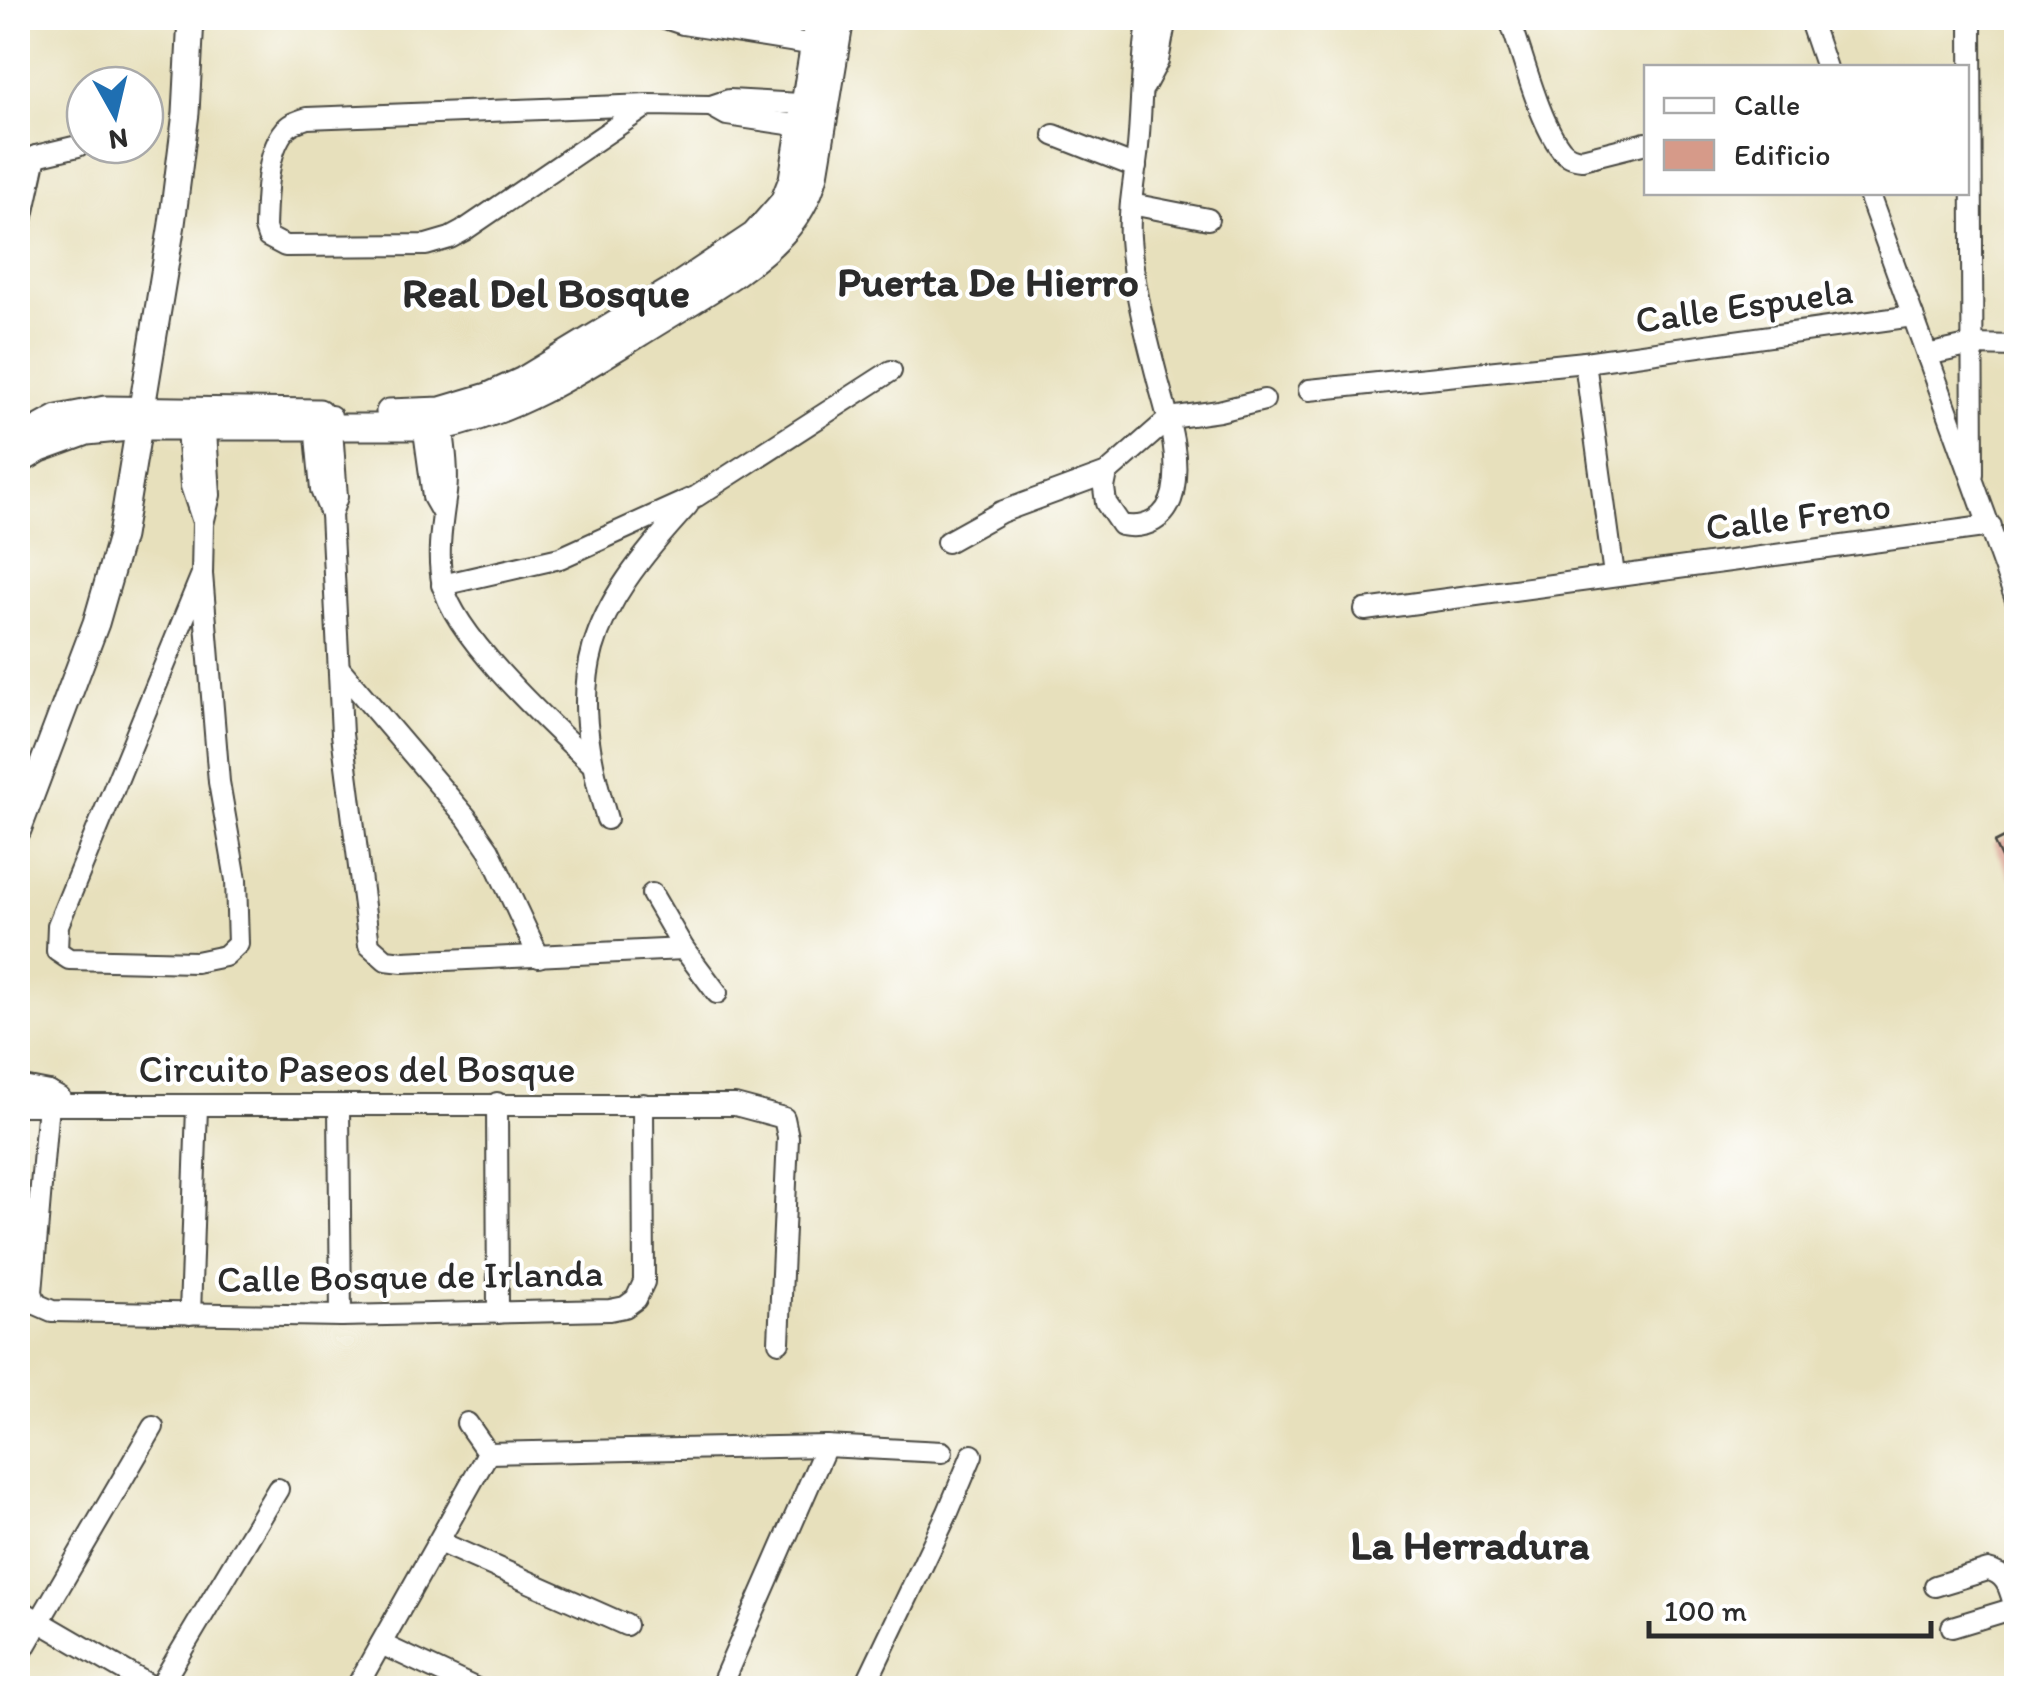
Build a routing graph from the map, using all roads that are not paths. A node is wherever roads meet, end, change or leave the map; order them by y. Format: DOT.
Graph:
graph roads {
  1 [pos="191,18"];
  2 [pos="665,18"];
  3 [pos="818,18"];
  4 [pos="840,18"];
  5 [pos="1149,18"];
  6 [pos="1166,18"];
  7 [pos="1509,18"];
  8 [pos="1809,18"];
  9 [pos="1971,18"];
  10 [pos="824,46"];
  11 [pos="1825,65"];
  12 [pos="1143,89"];
  13 [pos="648,106"];
  14 [pos="814,116"];
  15 [pos="1054,135"];
  16 [pos="1644,144"];
  17 [pos="65,148"];
  18 [pos="27,154"];
  19 [pos="1136,166"];
  20 [pos="1869,195"];
  21 [pos="1131,204"];
  22 [pos="1208,219"];
  23 [pos="18,239"];
  24 [pos="1913,316"];
  25 [pos="1972,345"];
  26 [pos="2016,346"];
  27 [pos="1927,355"];
  28 [pos="1585,362"];
  29 [pos="891,372"];
  30 [pos="1309,390"];
  31 [pos="1264,400"];
  32 [pos="140,418"];
  33 [pos="1170,418"];
  34 [pos="196,419"];
  35 [pos="432,420"];
  36 [pos="323,421"];
  37 [pos="24,447"];
  38 [pos="1107,473"];
  39 [pos="1972,474"];
  40 [pos="696,496"];
  41 [pos="1991,526"];
  42 [pos="946,542"];
  43 [pos="202,574"];
  44 [pos="1614,575"];
  45 [pos="442,585"];
  46 [pos="2016,600"];
  47 [pos="1365,610"];
  48 [pos="340,669"];
  49 [pos="590,762"];
  50 [pos="607,819"];
  51 [pos="18,830"];
  52 [pos="652,894"];
  53 [pos="684,949"];
  54 [pos="539,957"];
  55 [pos="716,994"];
  56 [pos="18,1086"];
  57 [pos="48,1100"];
  58 [pos="497,1103"];
  59 [pos="643,1104"];
  60 [pos="18,1105"];
  61 [pos="197,1107"];
  62 [pos="339,1107"];
  63 [pos="498,1313"];
  64 [pos="190,1314"];
  65 [pos="342,1316"];
  66 [pos="779,1342"];
  67 [pos="467,1423"];
  68 [pos="152,1428"];
  69 [pos="826,1446"];
  70 [pos="942,1452"];
  71 [pos="488,1454"];
  72 [pos="972,1454"];
  73 [pos="278,1489"];
  74 [pos="438,1542"];
  75 [pos="1935,1586"];
  76 [pos="18,1609"];
  77 [pos="2016,1610"];
  78 [pos="39,1622"];
  79 [pos="626,1625"];
  80 [pos="1952,1628"];
  81 [pos="381,1644"];
  82 [pos="18,1658"];
  83 [pos="156,1688"];
  84 [pos="356,1688"];
  85 [pos="475,1688"];
  86 [pos="720,1688"];
  87 [pos="864,1688"];
  1 -- 32 [label="street"];
  2 -- 10 [label="street"];
  3 -- 10 [label="street"];
  4 -- 10 [label="street"];
  5 -- 12 [label="street"];
  6 -- 12 [label="street"];
  7 -- 16 [label="street"];
  8 -- 11 [label="street"];
  9 -- 25 [label="street"];
  10 -- 14 [label="street"];
  12 -- 19 [label="street"];
  13 -- 13 [label="street"];
  13 -- 14 [label="street"];
  14 -- 35 [label="street"];
  15 -- 19 [label="street"];
  17 -- 18 [label="street"];
  18 -- 23 [label="street"];
  19 -- 21 [label="street"];
  20 -- 24 [label="street"];
  21 -- 22 [label="street"];
  21 -- 33 [label="street"];
  24 -- 27 [label="street"];
  24 -- 28 [label="street, Calle Espuela"];
  25 -- 26 [label="street"];
  25 -- 27 [label="street"];
  25 -- 39 [label="street"];
  27 -- 39 [label="street"];
  28 -- 30 [label="street, Calle Espuela"];
  28 -- 44 [label="street"];
  29 -- 40 [label="street"];
  31 -- 33 [label="street"];
  32 -- 34 [label="street"];
  32 -- 37 [label="street"];
  32 -- 51 [label="street"];
  33 -- 38 [label="street"];
  33 -- 38 [label="street"];
  34 -- 36 [label="street"];
  34 -- 43 [label="street"];
  35 -- 36 [label="street"];
  35 -- 45 [label="street"];
  36 -- 48 [label="street"];
  38 -- 42 [label="street"];
  39 -- 41 [label="street"];
  40 -- 45 [label="street"];
  40 -- 49 [label="street"];
  41 -- 44 [label="street, Calle Freno"];
  41 -- 46 [label="street"];
  43 -- 43 [label="street"];
  44 -- 47 [label="street, Calle Freno"];
  45 -- 49 [label="street"];
  48 -- 54 [label="street"];
  48 -- 54 [label="street"];
  49 -- 50 [label="street"];
  52 -- 53 [label="street"];
  53 -- 54 [label="street"];
  53 -- 55 [label="street"];
  56 -- 57 [label="street, Circuito Paseos del Bosque"];
  57 -- 60 [label="street, Circuito Paseos del Bosque"];
  57 -- 61 [label="street, Circuito Paseos del Bosque"];
  57 -- 64 [label="street, Calle Bosque de Irlanda"];
  58 -- 59 [label="street, Circuito Paseos del Bosque"];
  58 -- 62 [label="street, Circuito Paseos del Bosque"];
  58 -- 63 [label="street"];
  59 -- 63 [label="street, Calle Bosque de Irlanda"];
  59 -- 66 [label="street, Circuito Paseos del Bosque"];
  61 -- 62 [label="street, Circuito Paseos del Bosque"];
  61 -- 64 [label="street, Calle Bosque de Irlanda"];
  62 -- 65 [label="street"];
  63 -- 65 [label="street, Calle Bosque de Irlanda"];
  64 -- 65 [label="street, Calle Bosque de Irlanda"];
  67 -- 71 [label="street"];
  68 -- 78 [label="street"];
  69 -- 70 [label="street"];
  69 -- 71 [label="street"];
  69 -- 86 [label="street"];
  71 -- 74 [label="street"];
  72 -- 87 [label="street"];
  73 -- 83 [label="street"];
  74 -- 79 [label="street"];
  74 -- 81 [label="street"];
  75 -- 77 [label="street"];
  76 -- 78 [label="street"];
  77 -- 80 [label="street"];
  78 -- 82 [label="street"];
  78 -- 83 [label="street"];
  81 -- 84 [label="street"];
  81 -- 85 [label="street"];
}
